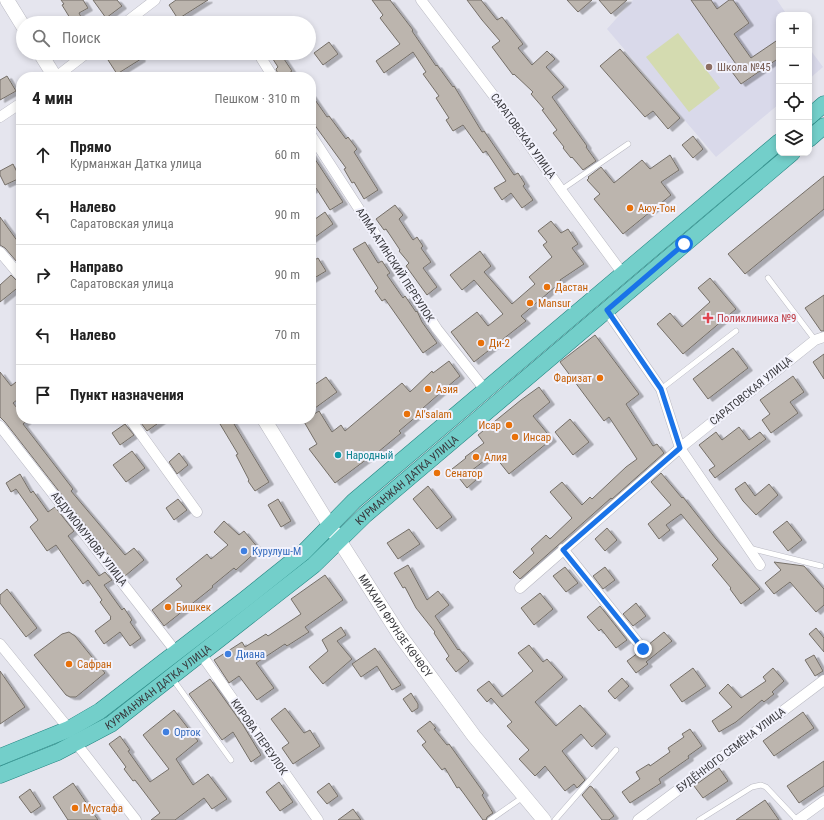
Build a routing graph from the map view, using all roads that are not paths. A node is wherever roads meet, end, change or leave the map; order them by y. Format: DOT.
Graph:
graph roads {
  1 [pos="7,0"];
  2 [pos="155,0"];
  3 [pos="421,0"];
  4 [pos="17,16"];
  5 [pos="134,16"];
  6 [pos="45,60"];
  7 [pos="78,60"];
  8 [pos="262,60"];
  9 [pos="53,72"];
  10 [pos="62,72"];
  11 [pos="270,72"];
  12 [pos="824,104"];
  13 [pos="16,107"];
  14 [pos="812,114"];
  15 [pos="0,118"];
  16 [pos="824,126"];
  17 [pos="812,136"];
  18 [pos="316,143"];
  19 [pos="628,144"];
  20 [pos="776,145"];
  21 [pos="788,156"];
  22 [pos="561,190"];
  23 [pos="0,252"];
  24 [pos="16,271"];
  25 [pos="623,274"];
  26 [pos="768,278"];
  27 [pos="607,310"];
  28 [pos="736,331"];
  29 [pos="820,339"];
  30 [pos="661,389"];
  31 [pos="486,391"];
  32 [pos="134,424"];
  33 [pos="267,424"];
  34 [pos="0,426"];
  35 [pos="680,448"];
  36 [pos="197,512"];
  37 [pos="330,526"];
  38 [pos="339,541"];
  39 [pos="748,548"];
  40 [pos="563,550"];
  41 [pos="760,565"];
  42 [pos="821,566"];
  43 [pos="520,588"];
  44 [pos="0,644"];
  45 [pos="643,649"];
  46 [pos="177,653"];
  47 [pos="201,654"];
  48 [pos="171,677"];
  49 [pos="824,680"];
  50 [pos="72,736"];
  51 [pos="616,750"];
  52 [pos="0,757"];
  53 [pos="231,760"];
  54 [pos="0,775"];
  55 [pos="524,796"];
  56 [pos="824,801"];
  57 [pos="136,820"];
  58 [pos="318,820"];
  59 [pos="490,820"];
  60 [pos="544,820"];
  61 [pos="555,820"];
  62 [pos="638,820"];
  63 [pos="699,820"];
  64 [pos="797,820"];
  1 -- 4 [label="main road"];
  2 -- 5 [label="street"];
  3 -- 22 [label="street, САРАТОВСКАЯ УЛИЦА"];
  6 -- 9 [label="main road"];
  7 -- 10 [label="street"];
  8 -- 11 [label="street"];
  12 -- 14 [label="main road"];
  13 -- 15 [label="street"];
  16 -- 17 [label="main road"];
  18 -- 31 [label="street, АЛМА-АТИНСКИЙ ПЕРЕУЛОК"];
  19 -- 22 [label="lane"];
  20 -- 25 [label="main road, КУРМАНЖАН ДАТКА УЛИЦА"];
  21 -- 27 [label="main road, КУРМАНЖАН ДАТКА УЛИЦА"];
  22 -- 25 [label="street, САРАТОВСКАЯ УЛИЦА"];
  23 -- 24 [label="street"];
  25 -- 31 [label="main road, КУРМАНЖАН ДАТКА УЛИЦА"];
  26 -- 29 [label="lane"];
  27 -- 30 [label="street"];
  27 -- 38 [label="main road, КУРМАНЖАН ДАТКА УЛИЦА"];
  28 -- 30 [label="lane"];
  29 -- 35 [label="street, САРАТОВСКАЯ УЛИЦА"];
  30 -- 35 [label="street"];
  31 -- 37 [label="main road, КУРМАНЖАН ДАТКА УЛИЦА"];
  32 -- 36 [label="street"];
  33 -- 37 [label="main road, МИХАИЛ ФРУНЗЕ КӨЧӨСҮ"];
  34 -- 46 [label="street, АБДУМОМУНОВА УЛИЦА"];
  35 -- 39 [label="street"];
  35 -- 40 [label="street, САРАТОВСКАЯ УЛИЦА"];
  37 -- 38 [label="main road, МИХАИЛ ФРУНЗЕ КӨЧӨСҮ"];
  37 -- 46 [label="main road, КУРМАНЖАН ДАТКА УЛИЦА"];
  38 -- 47 [label="main road, КУРМАНЖАН ДАТКА УЛИЦА"];
  38 -- 55 [label="main road, МИХАИЛ ФРУНЗЕ КӨЧӨСҮ"];
  39 -- 41 [label="street"];
  39 -- 42 [label="lane"];
  40 -- 43 [label="street, САРАТОВСКАЯ УЛИЦА"];
  40 -- 45 [label="street"];
  44 -- 50 [label="street"];
  46 -- 50 [label="main road, КУРМАНЖАН ДАТКА УЛИЦА"];
  47 -- 48 [label="main road, КУРМАНЖАН ДАТКА УЛИЦА"];
  47 -- 58 [label="street, КИРОВА ПЕРЕУЛОК"];
  48 -- 50 [label="main road, КУРМАНЖАН ДАТКА УЛИЦА"];
  48 -- 53 [label="lane"];
  49 -- 62 [label="street, БУДЁННОГО СЕМЁНА УЛИЦА"];
  50 -- 52 [label="main road, КУРМАНЖАН ДАТКА УЛИЦА"];
  50 -- 54 [label="main road, КУРМАНЖАН ДАТКА УЛИЦА"];
  50 -- 57 [label="street"];
  51 -- 61 [label="lane"];
  55 -- 59 [label="lane"];
  55 -- 60 [label="main road, МИХАИЛ ФРУНЗЕ КӨЧӨСҮ"];
  56 -- 64 [label="street"];
  63 -- 64 [label="lane"];
}
